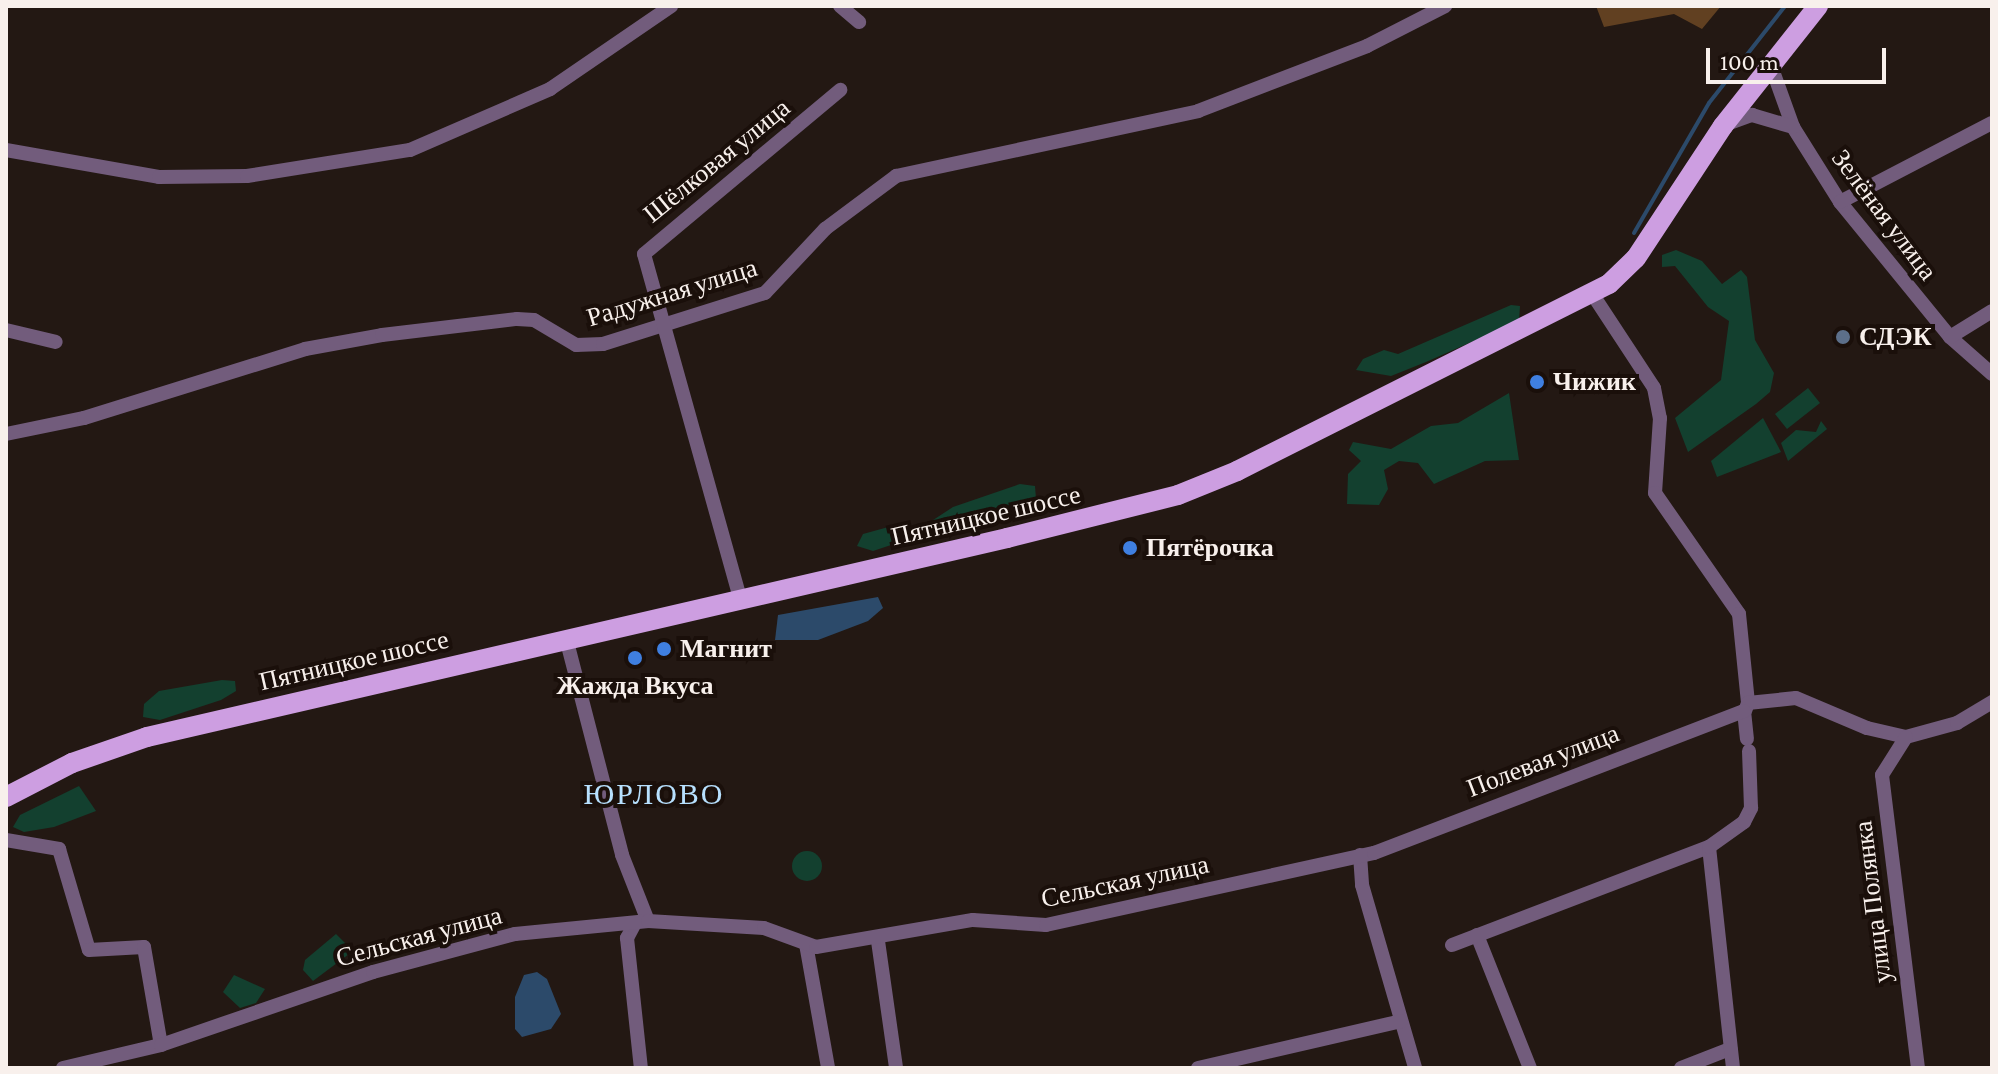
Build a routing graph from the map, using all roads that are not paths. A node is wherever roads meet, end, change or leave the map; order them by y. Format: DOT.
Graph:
graph roads {
  1 [pos="671,6"];
  2 [pos="840,6"];
  3 [pos="1445,6"];
  4 [pos="1818,6"];
  5 [pos="859,22"];
  6 [pos="1770,63"];
  7 [pos="840,90"];
  8 [pos="1992,123"];
  9 [pos="1723,126"];
  10 [pos="1793,127"];
  11 [pos="6,150"];
  12 [pos="1840,202"];
  13 [pos="1593,295"];
  14 [pos="1992,311"];
  15 [pos="662,324"];
  16 [pos="6,330"];
  17 [pos="1950,337"];
  18 [pos="56,342"];
  19 [pos="1992,374"];
  20 [pos="6,434"];
  21 [pos="740,598"];
  22 [pos="566,638"];
  23 [pos="1992,702"];
  24 [pos="1746,707"];
  25 [pos="1906,737"];
  26 [pos="6,797"];
  27 [pos="6,840"];
  28 [pos="1709,847"];
  29 [pos="1360,855"];
  30 [pos="641,923"];
  31 [pos="1477,935"];
  32 [pos="878,941"];
  33 [pos="806,944"];
  34 [pos="1452,945"];
  35 [pos="1401,1021"];
  36 [pos="161,1045"];
  37 [pos="1730,1049"];
  38 [pos="63,1068"];
  39 [pos="641,1068"];
  40 [pos="828,1068"];
  41 [pos="896,1068"];
  42 [pos="1198,1068"];
  43 [pos="1415,1068"];
  44 [pos="1530,1068"];
  45 [pos="1681,1068"];
  46 [pos="1733,1068"];
  47 [pos="1918,1068"];
  1 -- 11 [label="street"];
  2 -- 5 [label="street"];
  3 -- 15 [label="street, Радужная улица"];
  4 -- 6 [label="main road, Пятницкое шоссе"];
  6 -- 9 [label="main road, Пятницкое шоссе"];
  6 -- 10 [label="street, Зелёная улица"];
  7 -- 15 [label="street, Шёлковая улица"];
  8 -- 12 [label="street"];
  9 -- 10 [label="street"];
  9 -- 13 [label="main road, Пятницкое шоссе"];
  10 -- 12 [label="street, Зелёная улица"];
  12 -- 17 [label="street, Зелёная улица"];
  13 -- 21 [label="main road, Пятницкое шоссе"];
  13 -- 24 [label="street"];
  14 -- 17 [label="street"];
  15 -- 20 [label="street, Радужная улица"];
  15 -- 21 [label="street"];
  16 -- 18 [label="street"];
  17 -- 19 [label="street, Зелёная улица"];
  21 -- 22 [label="main road, Пятницкое шоссе"];
  22 -- 26 [label="main road, Пятницкое шоссе"];
  22 -- 30 [label="street"];
  23 -- 25 [label="street"];
  24 -- 25 [label="street"];
  24 -- 28 [label="street"];
  24 -- 29 [label="street, Полевая улица"];
  25 -- 47 [label="street, улица Полянка"];
  27 -- 36 [label="street"];
  28 -- 31 [label="street"];
  28 -- 37 [label="street"];
  29 -- 32 [label="street, Сельская улица"];
  29 -- 35 [label="street"];
  30 -- 33 [label="street, Сельская улица"];
  30 -- 36 [label="street, Сельская улица"];
  30 -- 39 [label="street"];
  31 -- 34 [label="street"];
  31 -- 44 [label="street"];
  32 -- 33 [label="street, Сельская улица"];
  32 -- 41 [label="street"];
  33 -- 40 [label="street"];
  35 -- 42 [label="street"];
  35 -- 43 [label="street"];
  36 -- 38 [label="street, Сельская улица"];
  37 -- 45 [label="street"];
  37 -- 46 [label="street"];
}
